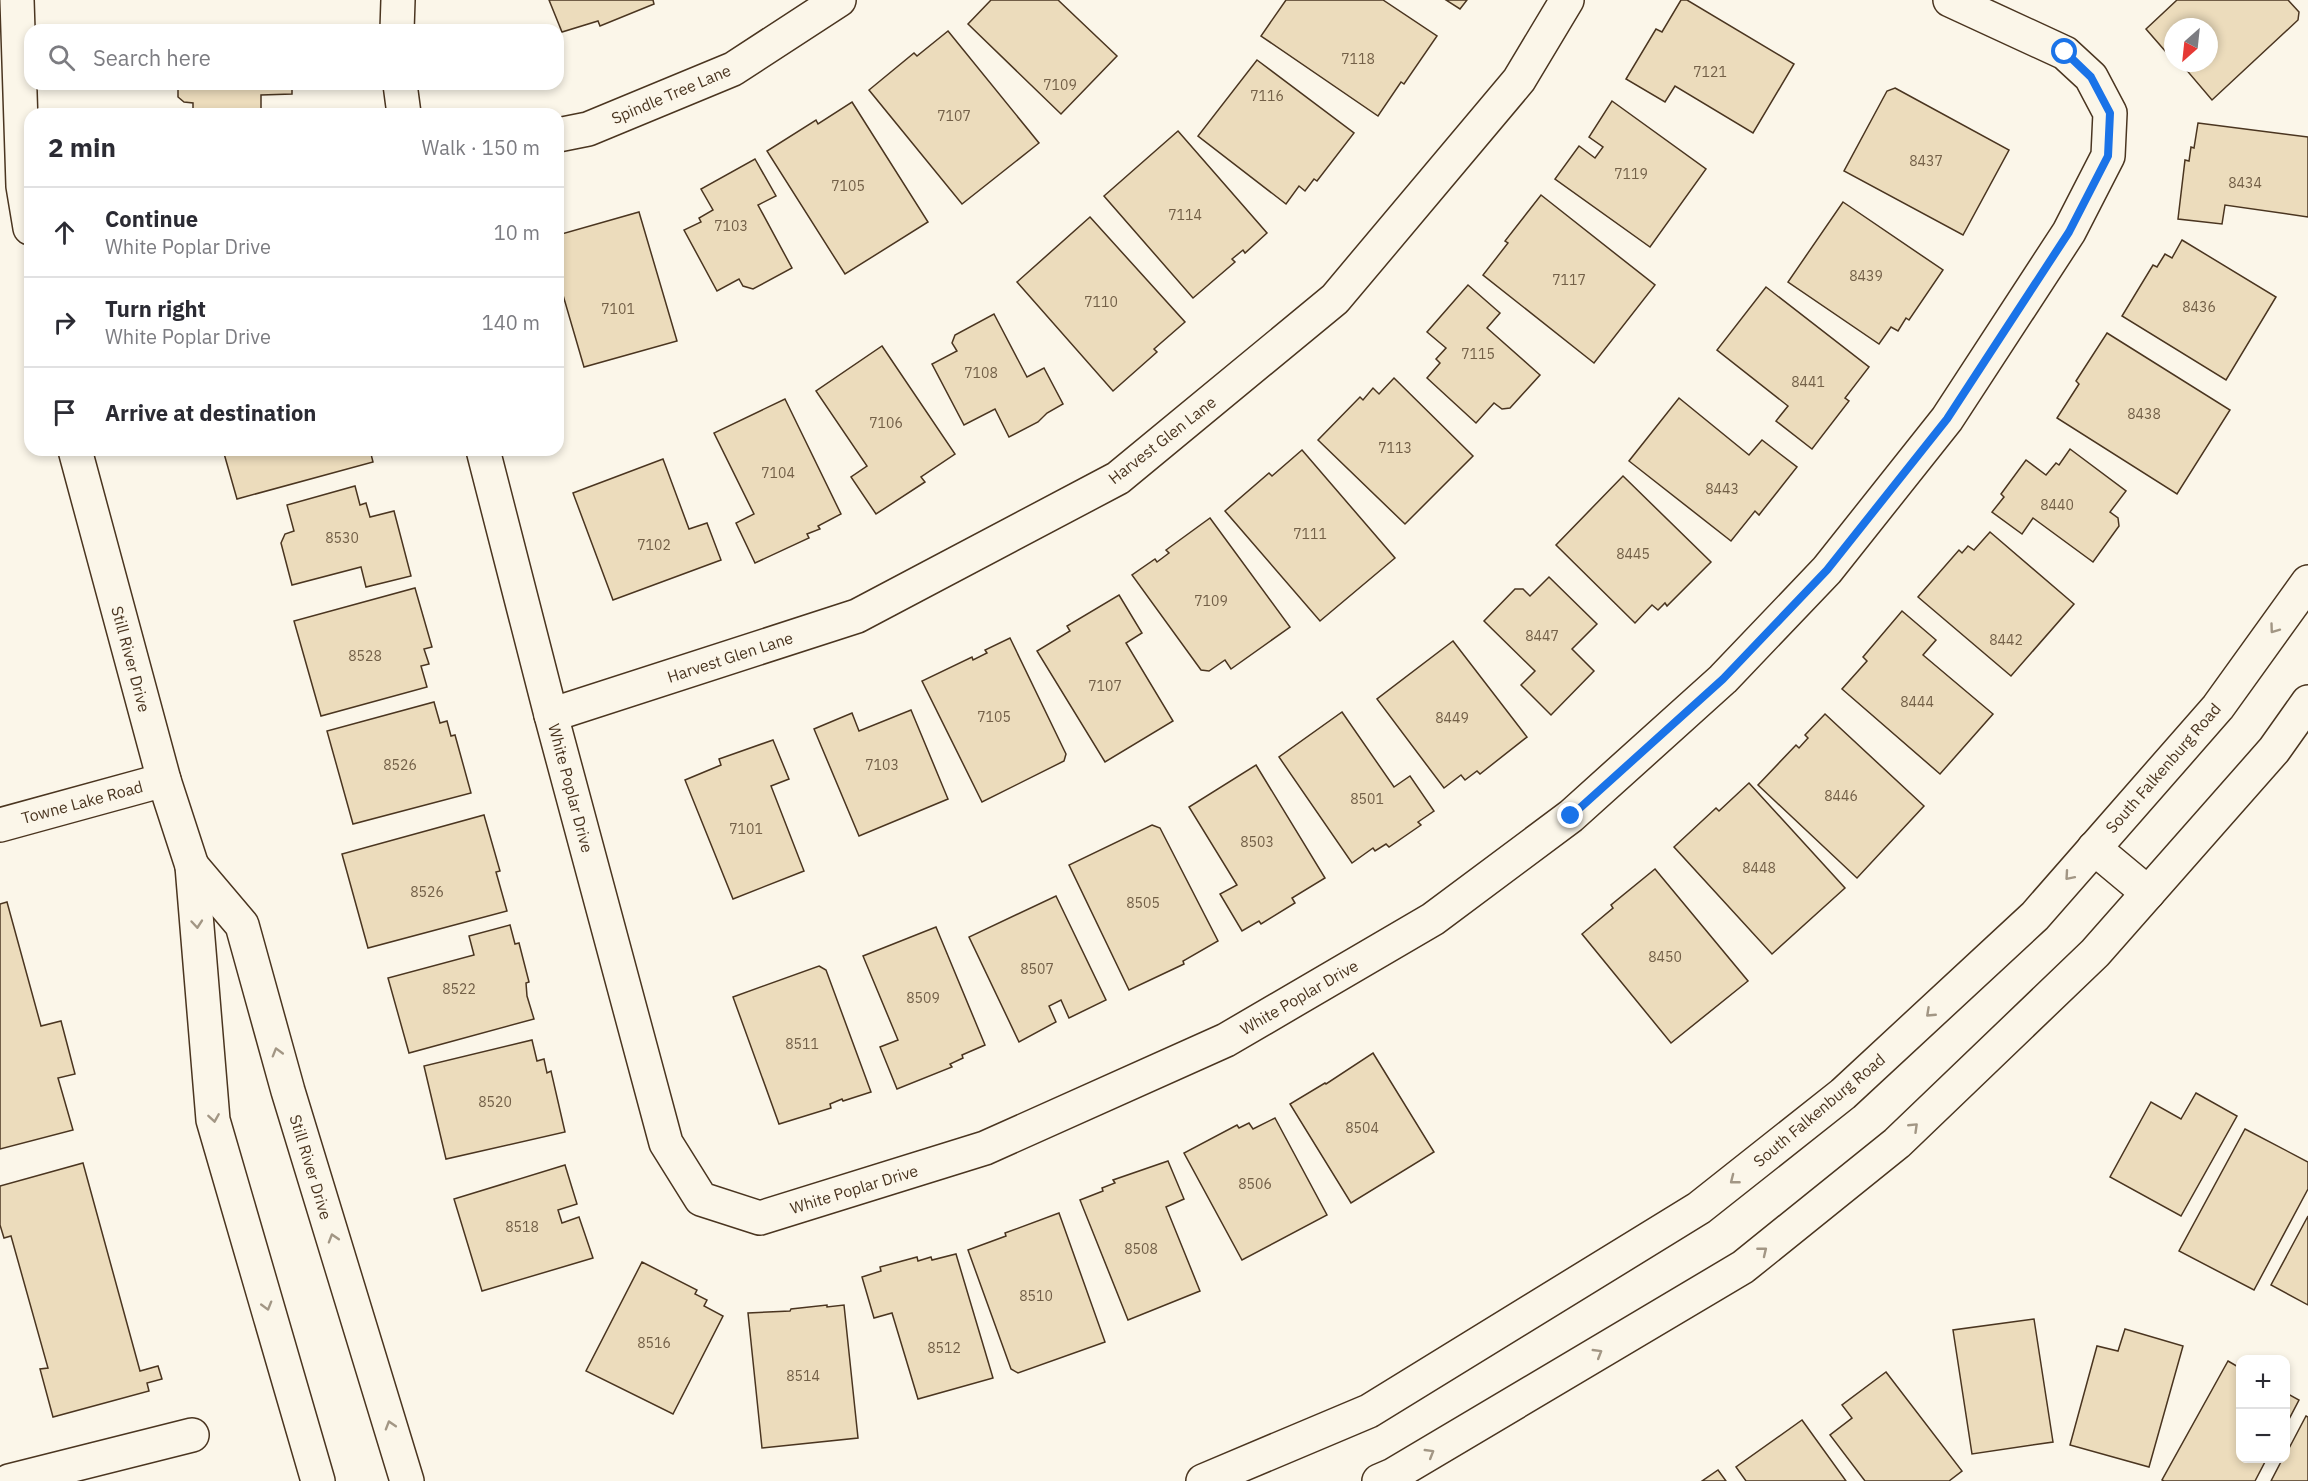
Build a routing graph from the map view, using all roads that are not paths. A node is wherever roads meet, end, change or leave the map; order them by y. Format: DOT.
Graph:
graph roads {
  1 [pos="17,0"];
  2 [pos="398,0"];
  3 [pos="839,0"];
  4 [pos="1566,0"];
  5 [pos="1950,0"];
  6 [pos="396,24"];
  7 [pos="401,90"];
  8 [pos="403,108"];
  9 [pos="564,134"];
  10 [pos="24,192"];
  11 [pos="77,456"];
  12 [pos="485,456"];
  13 [pos="2308,582"];
  14 [pos="2308,702"];
  15 [pos="551,715"];
  16 [pos="164,780"];
  17 [pos="0,825"];
  18 [pos="2094,848"];
  19 [pos="192,866"];
  20 [pos="2148,893"];
  21 [pos="192,1435"];
  22 [pos="9,1481"];
  23 [pos="318,1481"];
  24 [pos="407,1481"];
  25 [pos="1203,1481"];
  26 [pos="1379,1481"];
  1 -- 10 [label="street"];
  2 -- 6 [label="street"];
  3 -- 9 [label="street, Spindle Tree Lane"];
  4 -- 15 [label="street, Harvest Glen Lane"];
  5 -- 15 [label="street, White Poplar Drive"];
  7 -- 8 [label="street"];
  11 -- 16 [label="street, Still River Drive"];
  12 -- 15 [label="street, White Poplar Drive"];
  13 -- 18 [label="street, South Falkenburg Road, one-way"];
  14 -- 20 [label="street"];
  16 -- 17 [label="street, Towne Lake Road"];
  16 -- 19 [label="street, Still River Drive"];
  18 -- 20 [label="street"];
  18 -- 25 [label="street, South Falkenburg Road, one-way"];
  19 -- 23 [label="street, Still River Drive, one-way"];
  24 -- 19 [label="street, Still River Drive, one-way"];
  26 -- 20 [label="street, one-way"];
  21 -- 22 [label="street"];
}
